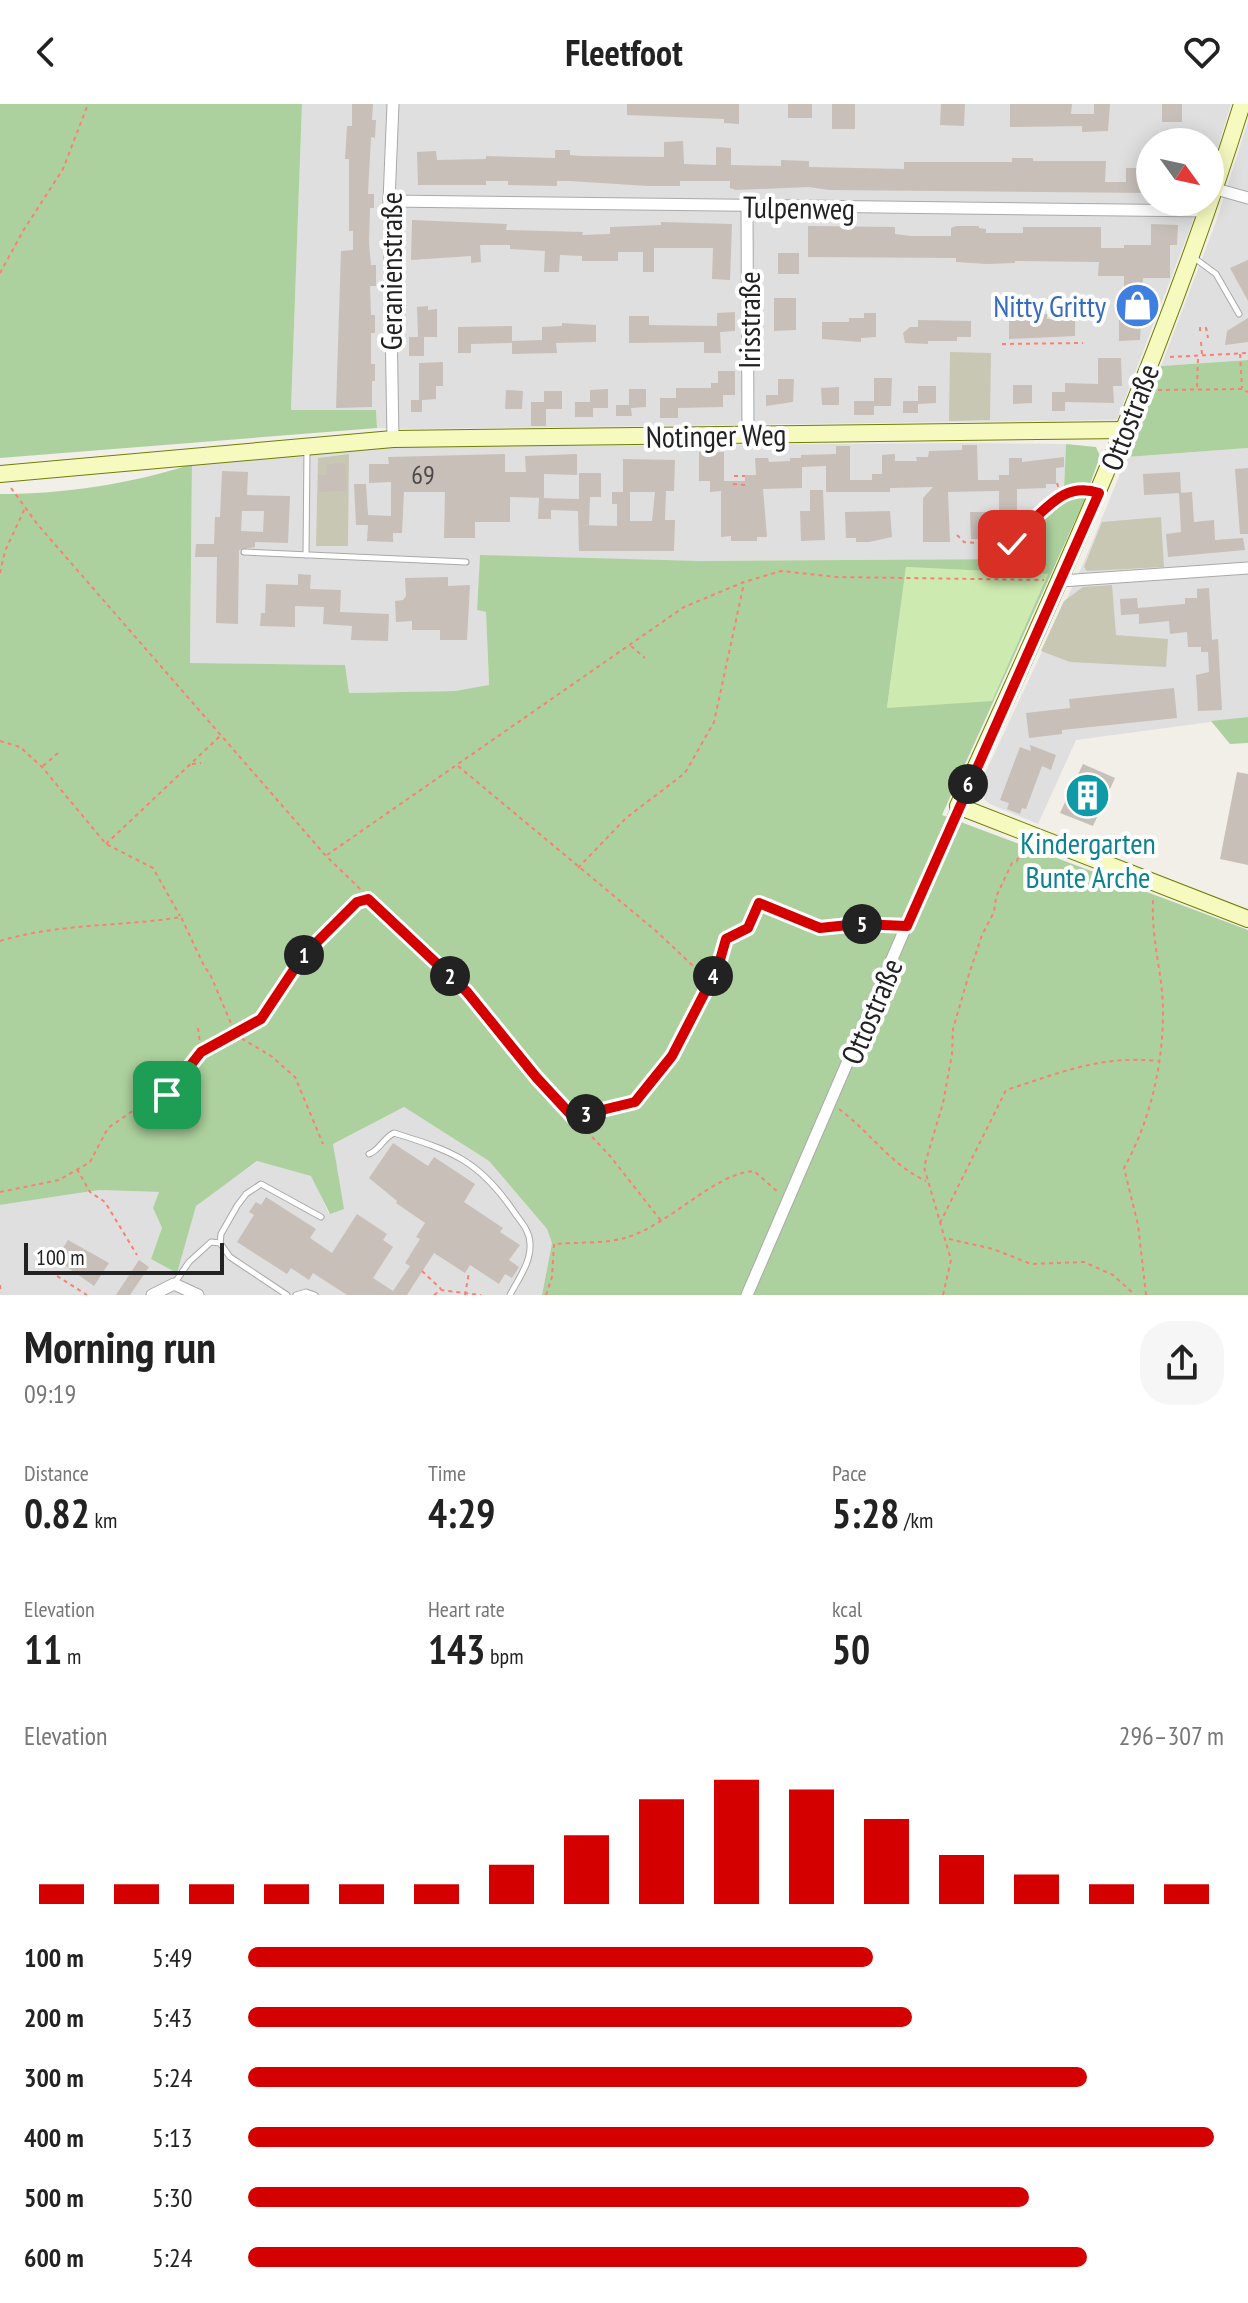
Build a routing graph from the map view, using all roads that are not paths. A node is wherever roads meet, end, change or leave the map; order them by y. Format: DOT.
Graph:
graph roads {
  1 [pos="393,104"];
  2 [pos="1242,104"];
  3 [pos="1224,163"];
  4 [pos="1224,191"];
  5 [pos="1248,198"];
  6 [pos="389,201"];
  7 [pos="747,206"];
  8 [pos="1136,210"];
  9 [pos="1207,216"];
  10 [pos="1191,256"];
  11 [pos="1239,314"];
  12 [pos="1125,430"];
  13 [pos="748,434"];
  14 [pos="393,439"];
  15 [pos="307,445"];
  16 [pos="4,474"];
  17 [pos="244,552"];
  18 [pos="306,555"];
  19 [pos="466,562"];
  20 [pos="1248,568"];
  21 [pos="1054,580"];
  22 [pos="958,806"];
  23 [pos="1248,919"];
  24 [pos="369,1154"];
  25 [pos="321,1217"];
  26 [pos="220,1243"];
  27 [pos="174,1284"];
  28 [pos="152,1295"];
  29 [pos="198,1295"];
  30 [pos="287,1295"];
  31 [pos="296,1295"];
  32 [pos="315,1295"];
  33 [pos="510,1295"];
  34 [pos="747,1295"];
  1 -- 6 [label="street, Geranienstraße"];
  2 -- 3 [label="street, Ottostraße"];
  4 -- 5 [label="street"];
  6 -- 7 [label="street, Tulpenweg"];
  6 -- 14 [label="street, Geranienstraße"];
  7 -- 8 [label="street, Tulpenweg"];
  7 -- 13 [label="street, Irisstraße"];
  9 -- 10 [label="street, Ottostraße"];
  10 -- 11 [label="lane"];
  10 -- 12 [label="street, Ottostraße"];
  12 -- 13 [label="street, Notinger Weg"];
  12 -- 21 [label="street, Ottostraße"];
  13 -- 14 [label="street, Notinger Weg"];
  14 -- 15 [label="street, Notinger Weg"];
  15 -- 16 [label="street, Notinger Weg"];
  15 -- 18 [label="lane"];
  17 -- 18 [label="lane"];
  18 -- 19 [label="lane"];
  20 -- 21 [label="street"];
  21 -- 22 [label="street, Ottostraße"];
  22 -- 23 [label="street"];
  22 -- 34 [label="street, Ottostraße"];
  24 -- 33 [label="lane"];
  25 -- 26 [label="lane"];
  26 -- 27 [label="lane"];
  26 -- 30 [label="lane"];
  27 -- 28 [label="street"];
  27 -- 29 [label="street"];
  31 -- 32 [label="lane"];
}
